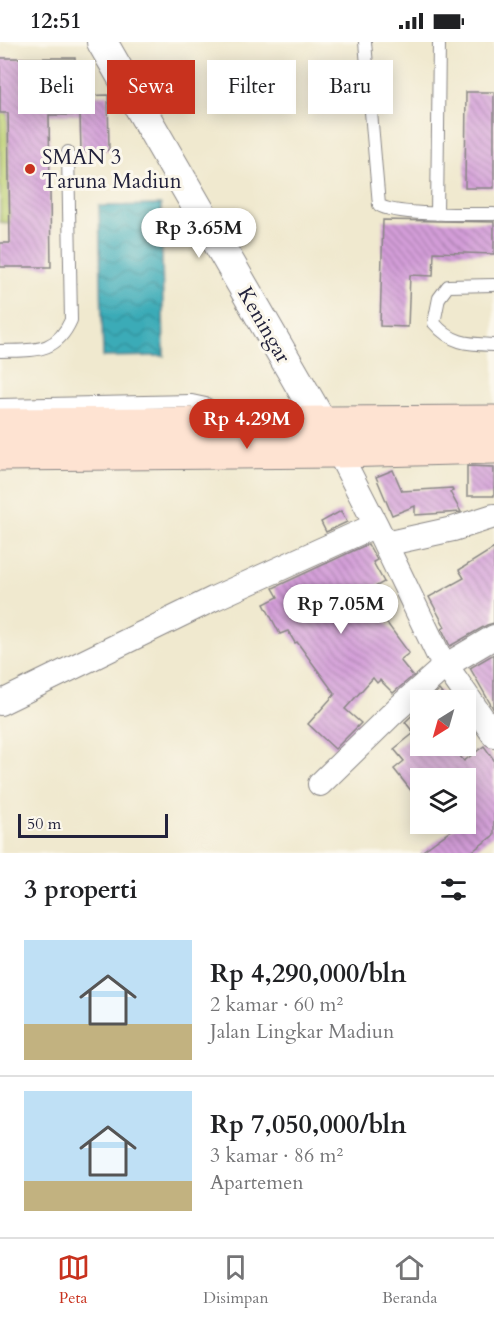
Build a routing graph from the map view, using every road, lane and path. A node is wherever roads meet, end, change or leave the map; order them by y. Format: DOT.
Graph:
graph roads {
  1 [pos="102,42"];
  2 [pos="365,42"];
  3 [pos="439,42"];
  4 [pos="68,152"];
  5 [pos="437,214"];
  6 [pos="494,214"];
  7 [pos="494,285"];
  8 [pos="494,345"];
  9 [pos="0,351"];
  10 [pos="0,405"];
  11 [pos="494,422"];
  12 [pos="243,424"];
  13 [pos="321,424"];
  14 [pos="0,425"];
  15 [pos="494,447"];
  16 [pos="338,451"];
  17 [pos="0,454"];
  18 [pos="494,516"];
  19 [pos="381,534"];
  20 [pos="494,637"];
  21 [pos="445,666"];
  22 [pos="0,703"];
  23 [pos="494,735"];
  24 [pos="320,784"];
  1 -- 13 [label="street, Keningar"];
  2 -- 5 [label="lane"];
  3 -- 5 [label="lane"];
  4 -- 9 [label="lane"];
  5 -- 6 [label="lane"];
  7 -- 8 [label="lane"];
  10 -- 12 [label="lane"];
  11 -- 13 [label="main road"];
  12 -- 13 [label="main road"];
  12 -- 14 [label="main road"];
  13 -- 16 [label="street, Keningar"];
  15 -- 16 [label="main road"];
  16 -- 17 [label="main road"];
  16 -- 19 [label="street"];
  18 -- 19 [label="street"];
  19 -- 21 [label="street"];
  19 -- 22 [label="street"];
  20 -- 21 [label="street"];
  21 -- 23 [label="street"];
  21 -- 24 [label="street"];
}
